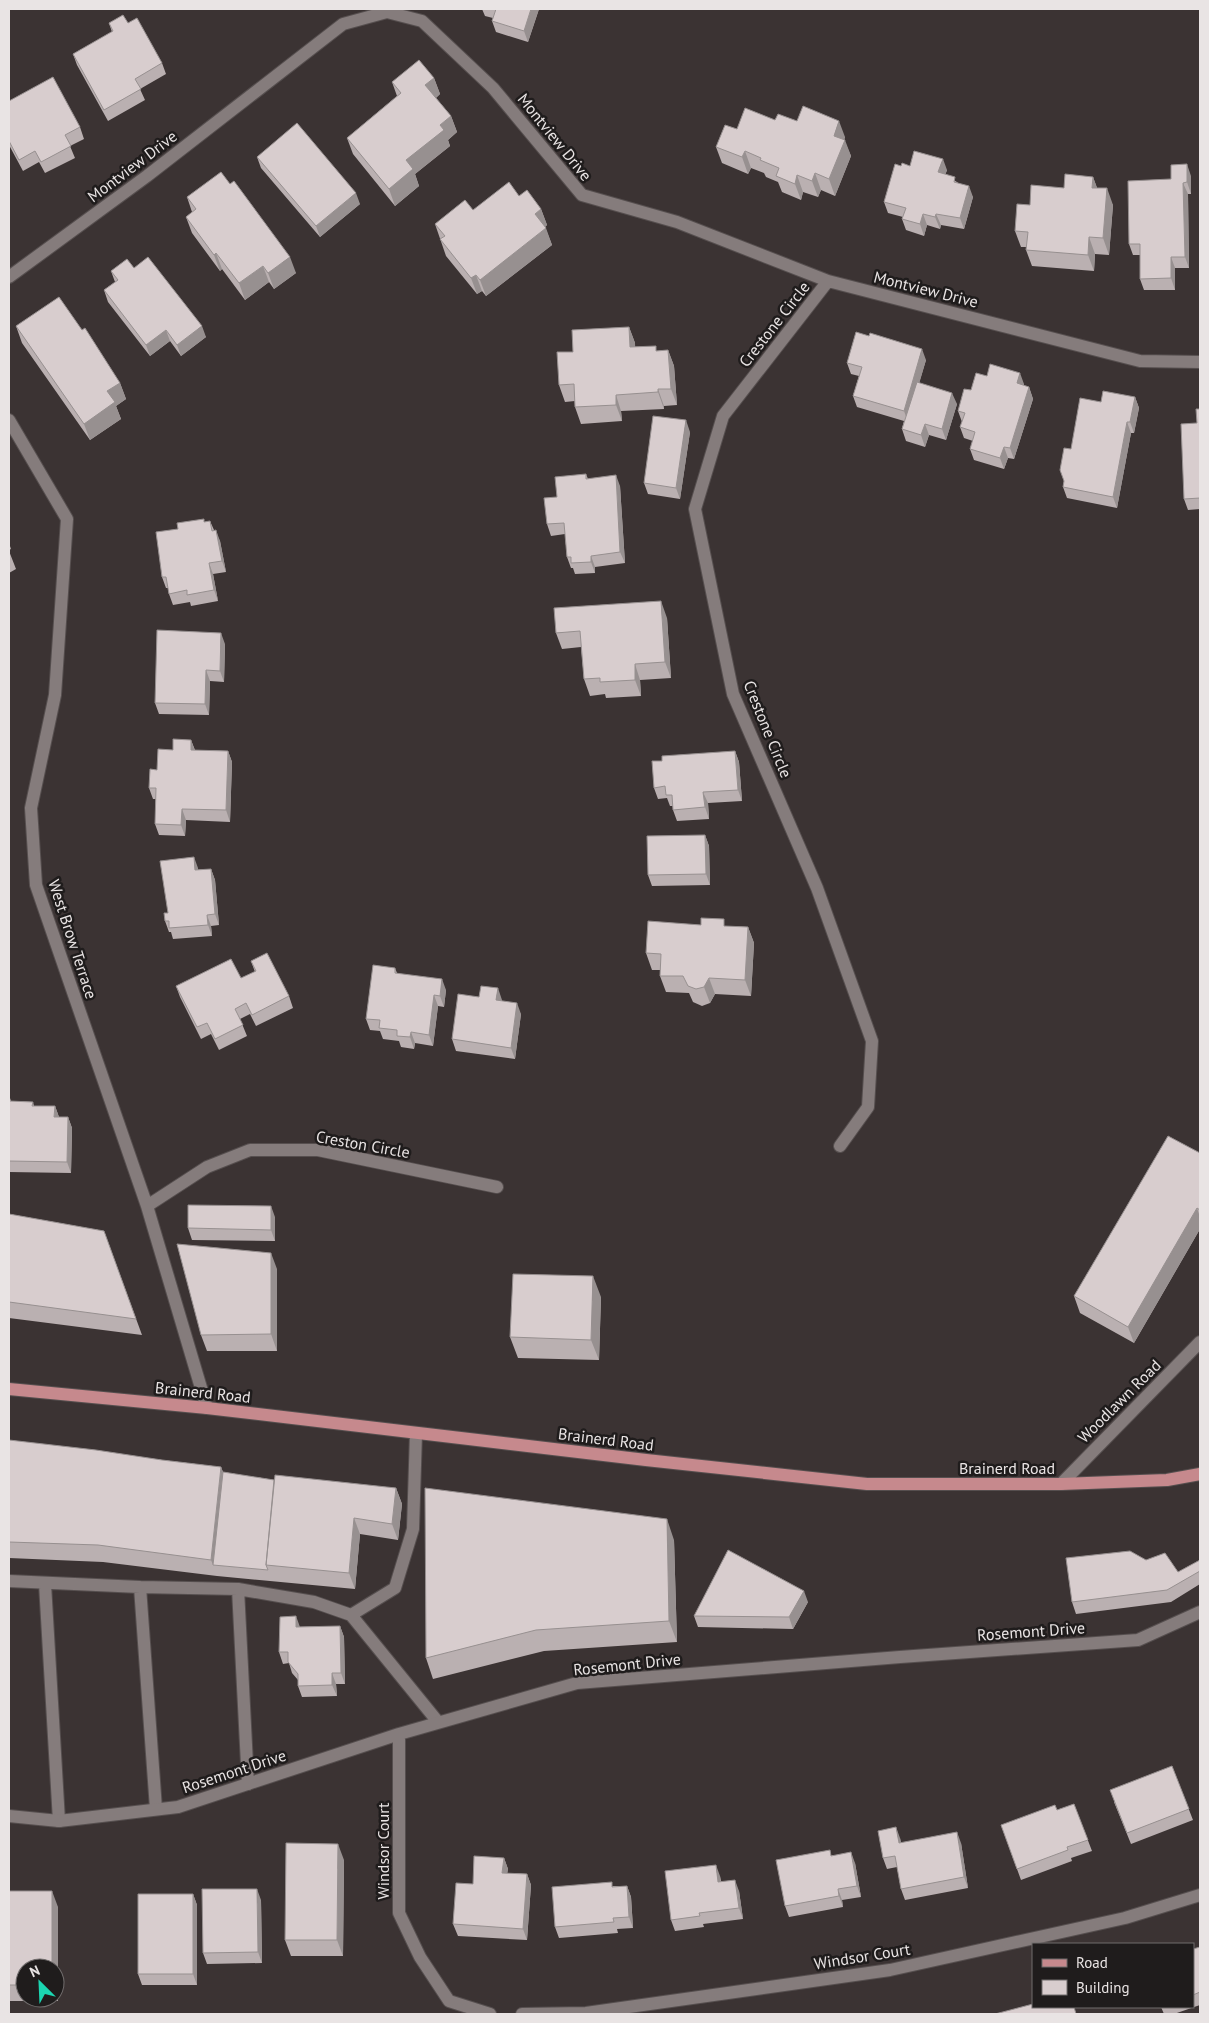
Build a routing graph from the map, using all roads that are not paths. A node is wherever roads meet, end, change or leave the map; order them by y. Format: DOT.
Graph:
graph roads {
  1 [pos="9,277"];
  2 [pos="828,281"];
  3 [pos="1200,362"];
  4 [pos="9,420"];
  5 [pos="840,1146"];
  6 [pos="497,1187"];
  7 [pos="147,1206"];
  8 [pos="1200,1342"];
  9 [pos="9,1389"];
  10 [pos="207,1408"];
  11 [pos="416,1433"];
  12 [pos="1200,1474"];
  13 [pos="1061,1484"];
  14 [pos="9,1581"];
  15 [pos="45,1584"];
  16 [pos="140,1587"];
  17 [pos="238,1588"];
  18 [pos="1200,1612"];
  19 [pos="351,1615"];
  20 [pos="438,1722"];
  21 [pos="399,1734"];
  22 [pos="248,1784"];
  23 [pos="156,1810"];
  24 [pos="9,1816"];
  25 [pos="58,1820"];
  26 [pos="1200,1895"];
  27 [pos="490,2014"];
  28 [pos="522,2014"];
  1 -- 2 [label="street, Montview Drive"];
  2 -- 3 [label="street, Montview Drive"];
  2 -- 5 [label="street, Crestone Circle"];
  4 -- 7 [label="street, West Brow Terrace"];
  6 -- 7 [label="street, Creston Circle"];
  7 -- 10 [label="street, West Brow Terrace"];
  8 -- 13 [label="street, Woodlawn Road"];
  9 -- 10 [label="main road, Brainerd Road"];
  10 -- 11 [label="main road, Brainerd Road"];
  11 -- 13 [label="main road, Brainerd Road"];
  11 -- 19 [label="street"];
  12 -- 13 [label="main road, Brainerd Road"];
  14 -- 15 [label="street"];
  15 -- 16 [label="street"];
  15 -- 25 [label="street"];
  16 -- 17 [label="street"];
  16 -- 23 [label="street"];
  17 -- 19 [label="street"];
  17 -- 22 [label="street"];
  18 -- 20 [label="street, Rosemont Drive"];
  19 -- 20 [label="street"];
  20 -- 21 [label="street, Rosemont Drive"];
  21 -- 22 [label="street, Rosemont Drive"];
  21 -- 27 [label="street, Windsor Court"];
  22 -- 23 [label="street, Rosemont Drive"];
  23 -- 25 [label="street, Rosemont Drive"];
  24 -- 25 [label="street, Rosemont Drive"];
  26 -- 28 [label="street, Windsor Court"];
}
